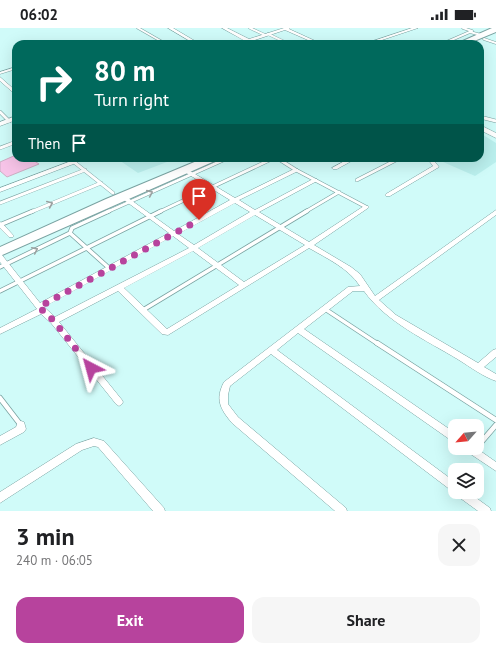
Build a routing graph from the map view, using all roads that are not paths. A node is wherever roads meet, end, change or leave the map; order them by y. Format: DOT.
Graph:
graph roads {
  1 [pos="138,28"];
  2 [pos="170,28"];
  3 [pos="224,28"];
  4 [pos="250,28"];
  5 [pos="287,28"];
  6 [pos="416,28"];
  7 [pos="463,28"];
  8 [pos="496,29"];
  9 [pos="398,30"];
  10 [pos="403,32"];
  11 [pos="470,32"];
  12 [pos="496,34"];
  13 [pos="267,35"];
  14 [pos="483,37"];
  15 [pos="159,40"];
  16 [pos="191,40"];
  17 [pos="250,40"];
  18 [pos="279,40"];
  19 [pos="310,40"];
  20 [pos="382,40"];
  21 [pos="451,40"];
  22 [pos="473,40"];
  23 [pos="479,40"];
  24 [pos="496,43"];
  25 [pos="12,69"];
  26 [pos="0,73"];
  27 [pos="0,78"];
  28 [pos="3,83"];
  29 [pos="12,91"];
  30 [pos="0,112"];
  31 [pos="484,118"];
  32 [pos="12,120"];
  33 [pos="9,121"];
  34 [pos="496,121"];
  35 [pos="0,124"];
  36 [pos="484,128"];
  37 [pos="496,136"];
  38 [pos="12,144"];
  39 [pos="0,148"];
  40 [pos="74,162"];
  41 [pos="186,162"];
  42 [pos="206,162"];
  43 [pos="217,162"];
  44 [pos="266,162"];
  45 [pos="283,162"];
  46 [pos="346,162"];
  47 [pos="392,162"];
  48 [pos="433,162"];
  49 [pos="335,168"];
  50 [pos="84,170"];
  51 [pos="296,170"];
  52 [pos="188,172"];
  53 [pos="315,180"];
  54 [pos="358,180"];
  55 [pos="101,183"];
  56 [pos="213,187"];
  57 [pos="0,190"];
  58 [pos="339,192"];
  59 [pos="388,195"];
  60 [pos="119,198"];
  61 [pos="235,200"];
  62 [pos="0,204"];
  63 [pos="366,207"];
  64 [pos="255,212"];
  65 [pos="496,212"];
  66 [pos="151,216"];
  67 [pos="0,224"];
  68 [pos="280,229"];
  69 [pos="174,233"];
  70 [pos="70,234"];
  71 [pos="6,238"];
  72 [pos="308,246"];
  73 [pos="87,248"];
  74 [pos="194,248"];
  75 [pos="0,252"];
  76 [pos="0,257"];
  77 [pos="3,266"];
  78 [pos="218,266"];
  79 [pos="109,268"];
  80 [pos="19,282"];
  81 [pos="244,286"];
  82 [pos="120,287"];
  83 [pos="364,288"];
  84 [pos="0,291"];
  85 [pos="374,300"];
  86 [pos="41,308"];
  87 [pos="325,309"];
  88 [pos="143,310"];
  89 [pos="54,321"];
  90 [pos="299,330"];
  91 [pos="0,331"];
  92 [pos="271,350"];
  93 [pos="494,356"];
  94 [pos="478,368"];
  95 [pos="496,378"];
  96 [pos="0,399"];
  97 [pos="119,402"];
  98 [pos="496,420"];
  99 [pos="21,425"];
  100 [pos="496,425"];
  101 [pos="448,433"];
  102 [pos="484,438"];
  103 [pos="0,441"];
  104 [pos="481,455"];
  105 [pos="496,467"];
  106 [pos="448,483"];
  107 [pos="0,498"];
  108 [pos="470,499"];
  109 [pos="160,511"];
  110 [pos="342,511"];
  111 [pos="486,511"];
  1 -- 15 [label="lane"];
  2 -- 16 [label="street"];
  3 -- 17 [label="street"];
  4 -- 13 [label="lane"];
  5 -- 13 [label="street"];
  5 -- 19 [label="street"];
  6 -- 10 [label="street"];
  7 -- 11 [label="lane"];
  8 -- 14 [label="highway"];
  9 -- 10 [label="street"];
  10 -- 20 [label="street"];
  11 -- 14 [label="lane"];
  11 -- 21 [label="lane"];
  12 -- 14 [label="highway"];
  13 -- 17 [label="street"];
  13 -- 18 [label="lane"];
  14 -- 22 [label="highway"];
  14 -- 23 [label="highway"];
  14 -- 24 [label="lane"];
  25 -- 26 [label="street"];
  27 -- 28 [label="street"];
  28 -- 29 [label="street"];
  30 -- 33 [label="lane"];
  31 -- 34 [label="lane"];
  32 -- 33 [label="street"];
  33 -- 35 [label="street"];
  36 -- 37 [label="street"];
  38 -- 39 [label="lane"];
  40 -- 50 [label="lane"];
  40 -- 57 [label="street"];
  41 -- 60 [label="highway"];
  42 -- 52 [label="highway"];
  43 -- 52 [label="lane"];
  44 -- 56 [label="lane"];
  45 -- 51 [label="lane"];
  46 -- 49 [label="street"];
  47 -- 54 [label="lane"];
  48 -- 59 [label="street"];
  50 -- 55 [label="lane"];
  50 -- 62 [label="lane"];
  51 -- 53 [label="lane"];
  51 -- 61 [label="street"];
  52 -- 56 [label="street"];
  52 -- 60 [label="highway"];
  53 -- 58 [label="lane"];
  53 -- 64 [label="street"];
  55 -- 60 [label="lane"];
  67 -- 55 [label="lane, one-way"];
  56 -- 61 [label="street"];
  56 -- 66 [label="lane"];
  58 -- 63 [label="lane"];
  58 -- 68 [label="lane"];
  60 -- 66 [label="street"];
  60 -- 70 [label="lane"];
  60 -- 71 [label="highway"];
  60 -- 75 [label="highway"];
  61 -- 64 [label="street"];
  61 -- 69 [label="street"];
  63 -- 72 [label="street"];
  64 -- 68 [label="street"];
  64 -- 74 [label="street"];
  65 -- 85 [label="street"];
  66 -- 69 [label="street"];
  66 -- 73 [label="lane"];
  67 -- 71 [label="street"];
  68 -- 72 [label="street"];
  68 -- 78 [label="lane"];
  69 -- 74 [label="street"];
  69 -- 79 [label="street"];
  70 -- 73 [label="lane"];
  77 -- 70 [label="lane, one-way"];
  72 -- 81 [label="street"];
  72 -- 83 [label="street"];
  73 -- 79 [label="lane"];
  73 -- 80 [label="lane"];
  74 -- 78 [label="street"];
  74 -- 82 [label="street"];
  76 -- 77 [label="street"];
  77 -- 80 [label="street"];
  78 -- 81 [label="street"];
  78 -- 88 [label="lane"];
  79 -- 86 [label="street"];
  80 -- 84 [label="lane"];
  80 -- 86 [label="street"];
  81 -- 88 [label="street"];
  82 -- 88 [label="street"];
  82 -- 89 [label="street"];
  83 -- 85 [label="street"];
  83 -- 87 [label="street"];
  85 -- 94 [label="street"];
  86 -- 89 [label="street"];
  86 -- 91 [label="street"];
  87 -- 90 [label="street"];
  87 -- 98 [label="lane"];
  89 -- 97 [label="street"];
  90 -- 92 [label="street"];
  90 -- 101 [label="street"];
  92 -- 106 [label="street"];
  92 -- 110 [label="street"];
  93 -- 94 [label="street"];
  94 -- 95 [label="street"];
  96 -- 99 [label="lane"];
  99 -- 103 [label="street"];
  100 -- 102 [label="lane"];
  104 -- 105 [label="street"];
  107 -- 109 [label="street"];
  108 -- 111 [label="street"];
}
